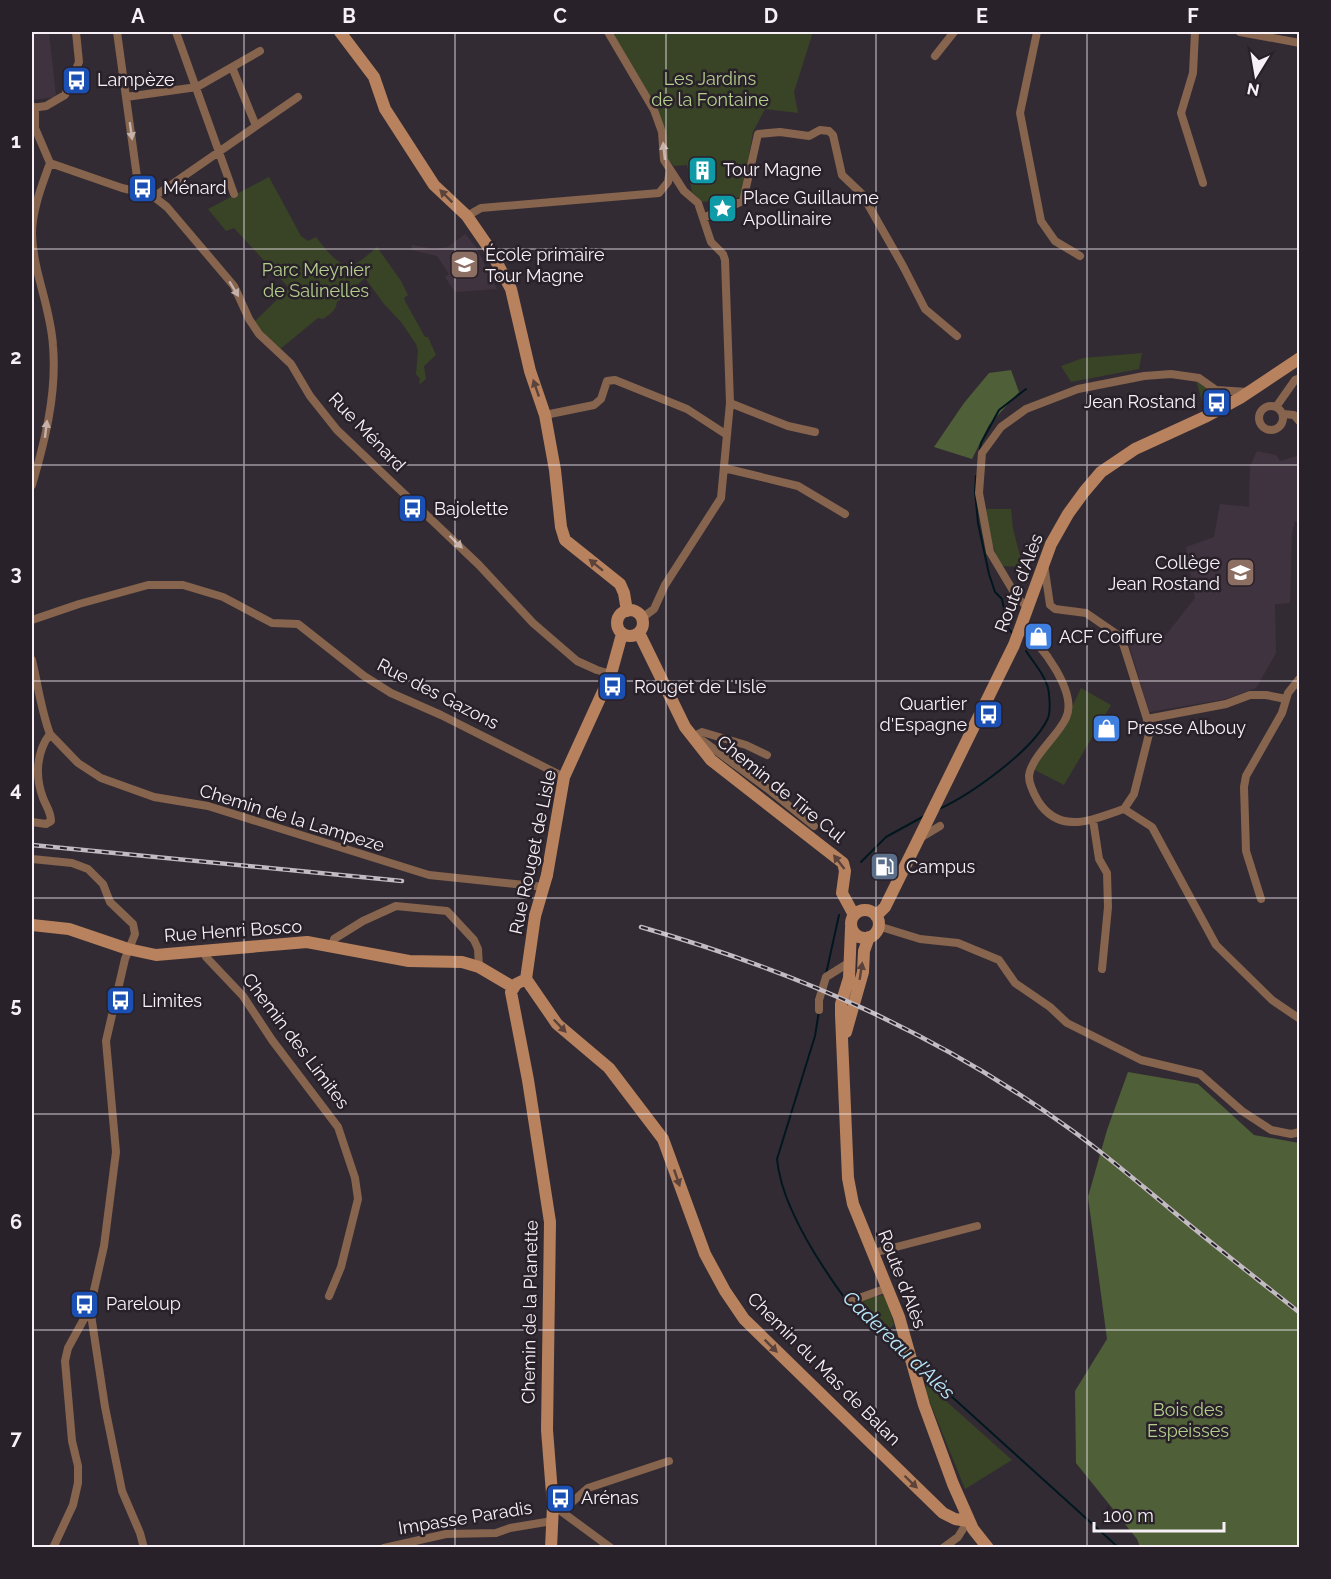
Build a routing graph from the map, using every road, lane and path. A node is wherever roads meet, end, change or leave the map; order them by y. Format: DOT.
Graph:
graph roads {
  1 [pos="76,32"];
  2 [pos="117,32"];
  3 [pos="176,32"];
  4 [pos="340,32"];
  5 [pos="608,32"];
  6 [pos="954,32"];
  7 [pos="1037,32"];
  8 [pos="1195,32"];
  9 [pos="1240,32"];
  10 [pos="1299,43"];
  11 [pos="260,51"];
  12 [pos="935,56"];
  13 [pos="232,67"];
  14 [pos="197,87"];
  15 [pos="126,97"];
  16 [pos="298,97"];
  17 [pos="33,107"];
  18 [pos="256,126"];
  19 [pos="220,152"];
  20 [pos="50,163"];
  21 [pos="670,170"];
  22 [pos="137,177"];
  23 [pos="1203,183"];
  24 [pos="133,190"];
  25 [pos="234,194"];
  26 [pos="154,196"];
  27 [pos="34,201"];
  28 [pos="467,216"];
  29 [pos="703,218"];
  30 [pos="32,233"];
  31 [pos="1080,256"];
  32 [pos="957,336"];
  33 [pos="1299,358"];
  34 [pos="1299,378"];
  35 [pos="1248,392"];
  36 [pos="730,403"];
  37 [pos="545,415"];
  38 [pos="1299,422"];
  39 [pos="815,432"];
  40 [pos="727,435"];
  41 [pos="724,468"];
  42 [pos="32,485"];
  43 [pos="845,514"];
  44 [pos="1044,564"];
  45 [pos="1028,607"];
  46 [pos="627,611"];
  47 [pos="642,618"];
  48 [pos="32,621"];
  49 [pos="1021,629"];
  50 [pos="639,633"];
  51 [pos="622,634"];
  52 [pos="32,660"];
  53 [pos="611,674"];
  54 [pos="1299,678"];
  55 [pos="1286,699"];
  56 [pos="1147,718"];
  57 [pos="689,732"];
  58 [pos="50,734"];
  59 [pos="767,755"];
  60 [pos="564,777"];
  61 [pos="1124,809"];
  62 [pos="1093,820"];
  63 [pos="32,822"];
  64 [pos="814,826"];
  65 [pos="940,826"];
  66 [pos="919,836"];
  67 [pos="32,858"];
  68 [pos="544,887"];
  69 [pos="1261,899"];
  70 [pos="854,915"];
  71 [pos="877,921"];
  72 [pos="32,925"];
  73 [pos="851,928"];
  74 [pos="869,937"];
  75 [pos="332,946"];
  76 [pos="128,949"];
  77 [pos="204,951"];
  78 [pos="850,962"];
  79 [pos="479,967"];
  80 [pos="1102,969"];
  81 [pos="526,979"];
  82 [pos="513,987"];
  83 [pos="819,1010"];
  84 [pos="1299,1019"];
  85 [pos="842,1045"];
  86 [pos="1299,1132"];
  87 [pos="977,1226"];
  88 [pos="873,1253"];
  89 [pos="887,1288"];
  90 [pos="329,1296"];
  91 [pos="848,1302"];
  92 [pos="90,1308"];
  93 [pos="669,1461"];
  94 [pos="557,1508"];
  95 [pos="552,1521"];
  96 [pos="968,1521"];
  97 [pos="53,1548"];
  98 [pos="144,1548"];
  99 [pos="384,1548"];
  100 [pos="551,1548"];
  101 [pos="612,1548"];
  102 [pos="943,1548"];
  103 [pos="988,1548"];
  1 -- 17 [label="street"];
  2 -- 15 [label="street"];
  3 -- 14 [label="street"];
  28 -- 4 [label="street, one-way"];
  21 -- 5 [label="street, one-way"];
  6 -- 12 [label="street"];
  7 -- 31 [label="street"];
  8 -- 23 [label="street"];
  9 -- 10 [label="street"];
  11 -- 13 [label="street"];
  13 -- 14 [label="street"];
  13 -- 18 [label="street"];
  14 -- 15 [label="street"];
  14 -- 19 [label="street"];
  15 -- 22 [label="street, one-way"];
  16 -- 18 [label="street"];
  17 -- 20 [label="street"];
  18 -- 19 [label="street"];
  19 -- 25 [label="street"];
  19 -- 26 [label="street"];
  20 -- 24 [label="street"];
  20 -- 27 [label="street"];
  21 -- 28 [label="street"];
  21 -- 29 [label="street"];
  22 -- 24 [label="street"];
  22 -- 26 [label="street, Rue Ménard"];
  24 -- 26 [label="street"];
  26 -- 53 [label="street, Rue Ménard, one-way"];
  27 -- 30 [label="street"];
  37 -- 28 [label="street, one-way"];
  29 -- 32 [label="street"];
  29 -- 36 [label="street"];
  42 -- 30 [label="street, one-way"];
  33 -- 35 [label="street, Route d'Alès"];
  34 -- 38 [label="street"];
  35 -- 44 [label="street, Route d'Alès"];
  35 -- 45 [label="street"];
  36 -- 39 [label="street"];
  36 -- 40 [label="street"];
  37 -- 40 [label="street"];
  46 -- 37 [label="street, one-way"];
  40 -- 41 [label="street"];
  41 -- 43 [label="street"];
  41 -- 47 [label="street"];
  44 -- 45 [label="street, Route d'Alès"];
  44 -- 56 [label="street"];
  45 -- 49 [label="street, Route d'Alès"];
  46 -- 47 [label="street"];
  46 -- 51 [label="street"];
  47 -- 50 [label="street"];
  48 -- 60 [label="street, Rue des Gazons"];
  49 -- 62 [label="street"];
  49 -- 66 [label="street, Route d'Alès"];
  50 -- 51 [label="street"];
  50 -- 57 [label="street, Chemin de Tire Cul"];
  51 -- 53 [label="street, Rue Rouget de Lisle"];
  52 -- 58 [label="street"];
  53 -- 60 [label="street, Rue Rouget de Lisle"];
  54 -- 55 [label="street"];
  55 -- 56 [label="street"];
  55 -- 69 [label="street"];
  56 -- 61 [label="street"];
  57 -- 59 [label="street"];
  57 -- 64 [label="street"];
  70 -- 57 [label="street, Chemin de Tire Cul, one-way"];
  58 -- 63 [label="street"];
  58 -- 68 [label="street, Chemin de la Lampeze"];
  60 -- 68 [label="street, Rue Rouget de Lisle, bridge"];
  61 -- 62 [label="street"];
  61 -- 84 [label="street"];
  62 -- 80 [label="street"];
  65 -- 66 [label="street"];
  66 -- 71 [label="street, Route d'Alès"];
  67 -- 76 [label="street"];
  68 -- 81 [label="street, Rue Rouget de Lisle, bridge"];
  70 -- 71 [label="street"];
  70 -- 73 [label="street"];
  71 -- 74 [label="street"];
  71 -- 86 [label="street"];
  72 -- 76 [label="street"];
  73 -- 74 [label="street"];
  73 -- 78 [label="street, Route d'Alès"];
  85 -- 74 [label="street, Route d'Alès, one-way"];
  75 -- 77 [label="street, Rue Henri Bosco"];
  75 -- 79 [label="street, Rue Henri Bosco"];
  75 -- 79 [label="street"];
  76 -- 77 [label="street, Rue Henri Bosco"];
  76 -- 92 [label="street"];
  77 -- 90 [label="street, Chemin des Limites"];
  78 -- 83 [label="street"];
  78 -- 85 [label="street, Route d'Alès"];
  79 -- 82 [label="street, Rue Henri Bosco"];
  81 -- 82 [label="street"];
  81 -- 96 [label="street, Chemin du Mas de Balan, one-way"];
  82 -- 94 [label="street, Chemin de la Planette"];
  85 -- 88 [label="street, Route d'Alès"];
  87 -- 88 [label="street"];
  88 -- 89 [label="street, Route d'Alès"];
  89 -- 91 [label="street"];
  89 -- 96 [label="street, Route d'Alès"];
  92 -- 97 [label="street"];
  92 -- 98 [label="street"];
  93 -- 94 [label="street"];
  94 -- 95 [label="street, Chemin de la Planette"];
  94 -- 101 [label="street"];
  95 -- 99 [label="street, Impasse Paradis"];
  95 -- 100 [label="street, Chemin de la Planette"];
  96 -- 102 [label="street"];
  96 -- 103 [label="street, Route d'Alès"];
}
